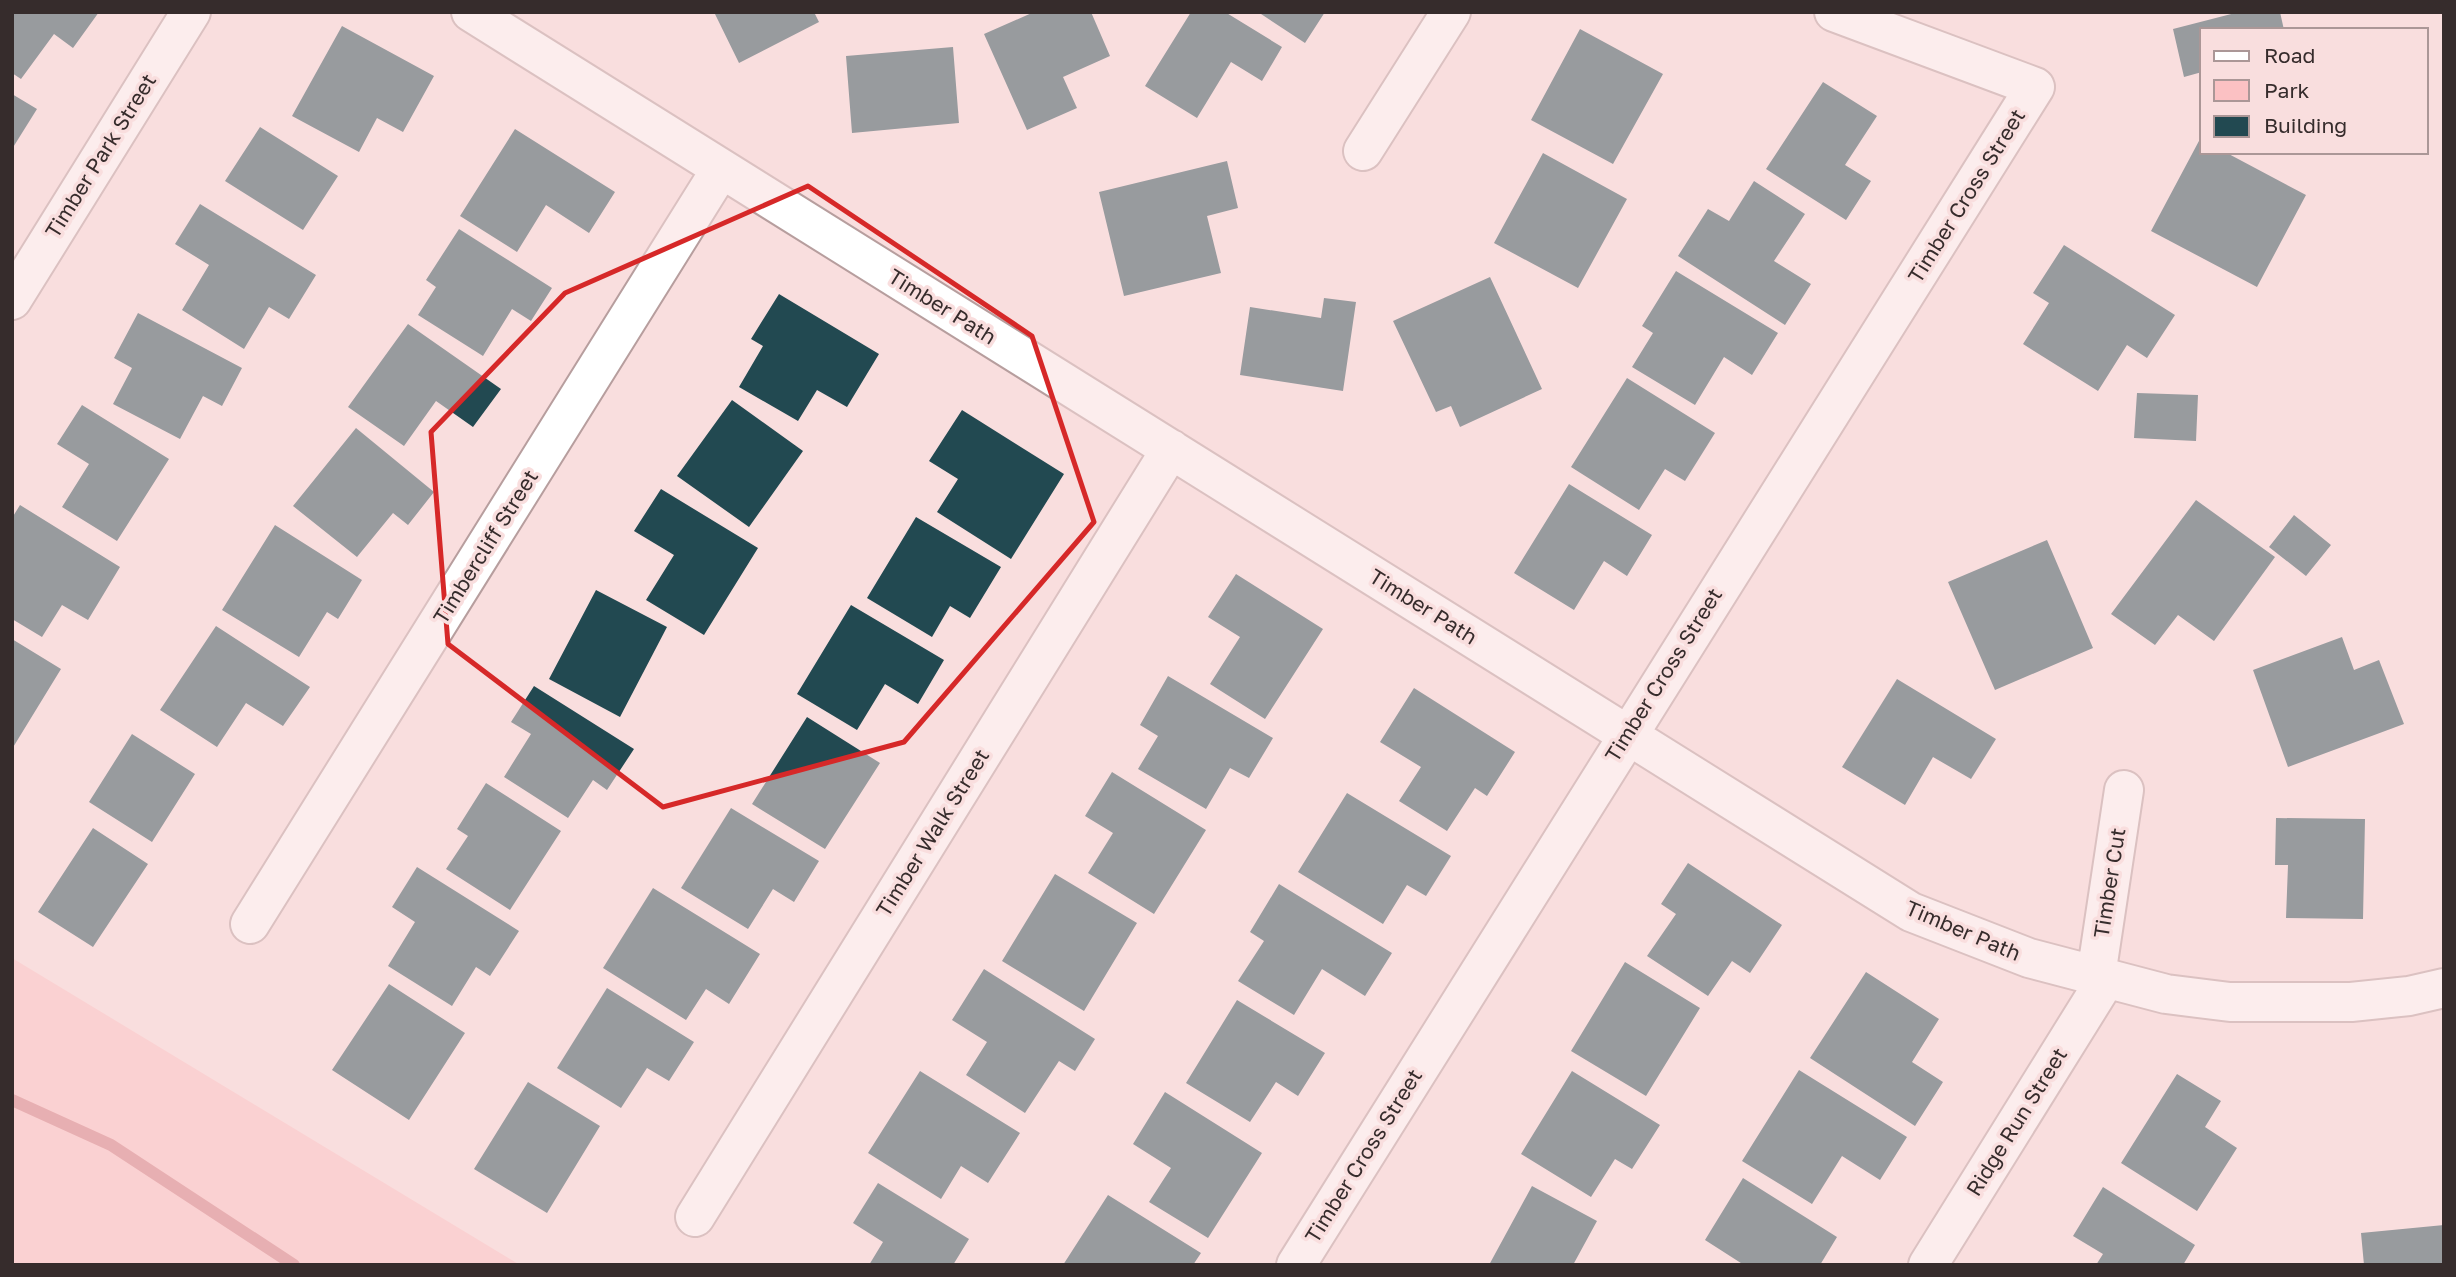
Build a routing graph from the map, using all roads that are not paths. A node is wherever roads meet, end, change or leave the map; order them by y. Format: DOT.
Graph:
graph roads {
  1 [pos="191,12"];
  2 [pos="471,12"];
  3 [pos="1451,12"];
  4 [pos="1834,12"];
  5 [pos="1363,150"];
  6 [pos="721,169"];
  7 [pos="12,300"];
  8 [pos="1171,449"];
  9 [pos="1627,735"];
  10 [pos="2124,790"];
  11 [pos="250,924"];
  12 [pos="2101,977"];
  13 [pos="2444,988"];
  14 [pos="695,1217"];
  15 [pos="1296,1265"];
  16 [pos="1928,1265"];
  1 -- 7 [label="street, Timber Park Street"];
  2 -- 6 [label="street, Timber Path"];
  3 -- 5 [label="street"];
  4 -- 9 [label="street, Timber Cross Street"];
  6 -- 8 [label="street, Timber Path"];
  6 -- 11 [label="street, Timbercliff Street"];
  8 -- 9 [label="street, Timber Path"];
  8 -- 14 [label="street, Timber Walk Street"];
  9 -- 12 [label="street, Timber Path"];
  9 -- 15 [label="street, Timber Cross Street"];
  10 -- 12 [label="street, Timber Cut"];
  12 -- 13 [label="street, Timber Path"];
  12 -- 16 [label="street, Ridge Run Street"];
}
